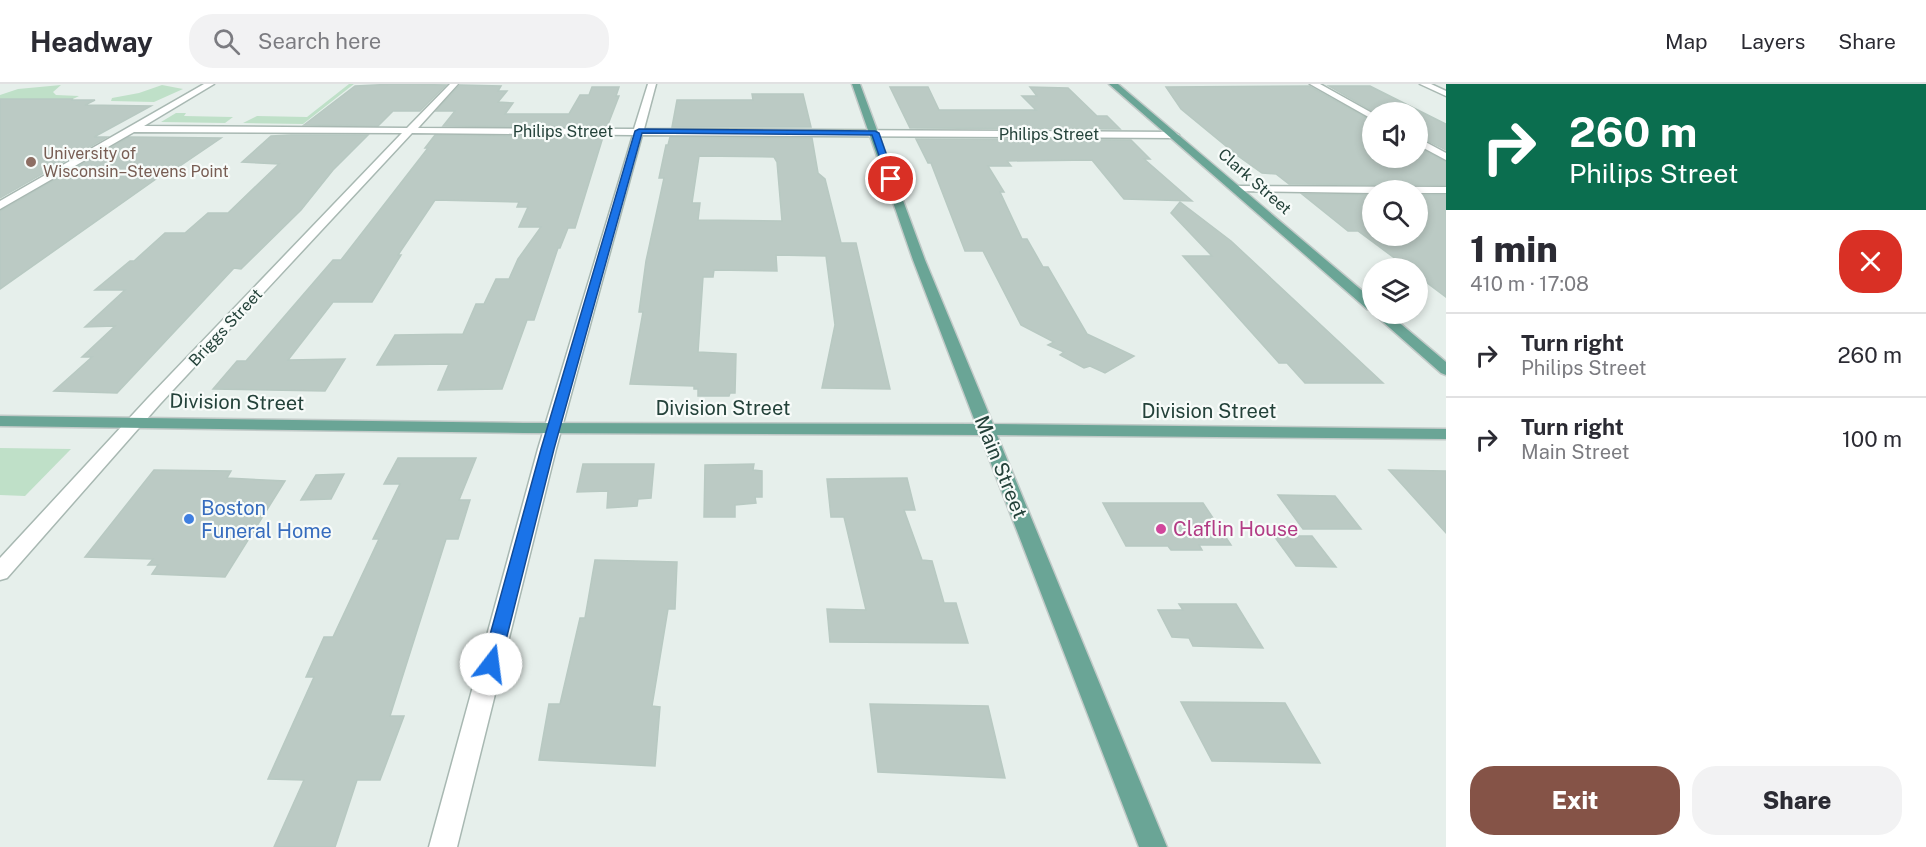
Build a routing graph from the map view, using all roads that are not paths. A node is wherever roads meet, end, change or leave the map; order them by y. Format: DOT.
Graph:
graph roads {
  1 [pos="210,84"];
  2 [pos="454,84"];
  3 [pos="652,84"];
  4 [pos="856,84"];
  5 [pos="1113,84"];
  6 [pos="1314,84"];
  7 [pos="1424,84"];
  8 [pos="1446,94"];
  9 [pos="1362,110"];
  10 [pos="133,129"];
  11 [pos="411,130"];
  12 [pos="639,131"];
  13 [pos="875,133"];
  14 [pos="1173,135"];
  15 [pos="1428,147"];
  16 [pos="1446,157"];
  17 [pos="1237,189"];
  18 [pos="1446,190"];
  19 [pos="0,206"];
  20 [pos="1362,297"];
  21 [pos="1393,324"];
  22 [pos="1446,370"];
  23 [pos="0,421"];
  24 [pos="136,422"];
  25 [pos="554,428"];
  26 [pos="986,430"];
  27 [pos="1446,434"];
  28 [pos="0,573"];
  29 [pos="443,847"];
  30 [pos="1153,847"];
  1 -- 10 [label="street"];
  2 -- 11 [label="street, Briggs Street"];
  3 -- 12 [label="street"];
  4 -- 13 [label="main road, Main Street"];
  5 -- 14 [label="main road, Clark Street"];
  6 -- 9 [label="street"];
  7 -- 8 [label="street"];
  10 -- 11 [label="street, Philips Street"];
  10 -- 19 [label="street"];
  11 -- 12 [label="street, Philips Street"];
  11 -- 24 [label="street, Briggs Street"];
  12 -- 13 [label="street, Philips Street"];
  12 -- 25 [label="street"];
  13 -- 14 [label="street, Philips Street"];
  13 -- 26 [label="main road, Main Street"];
  14 -- 17 [label="main road, Clark Street"];
  15 -- 16 [label="street"];
  17 -- 18 [label="street"];
  17 -- 20 [label="main road, Clark Street"];
  21 -- 22 [label="main road"];
  23 -- 24 [label="main road, Division Street"];
  24 -- 25 [label="main road, Division Street"];
  24 -- 28 [label="street, Briggs Street"];
  25 -- 26 [label="main road, Division Street"];
  25 -- 29 [label="street"];
  26 -- 27 [label="main road, Division Street"];
  26 -- 30 [label="main road, Main Street"];
}
